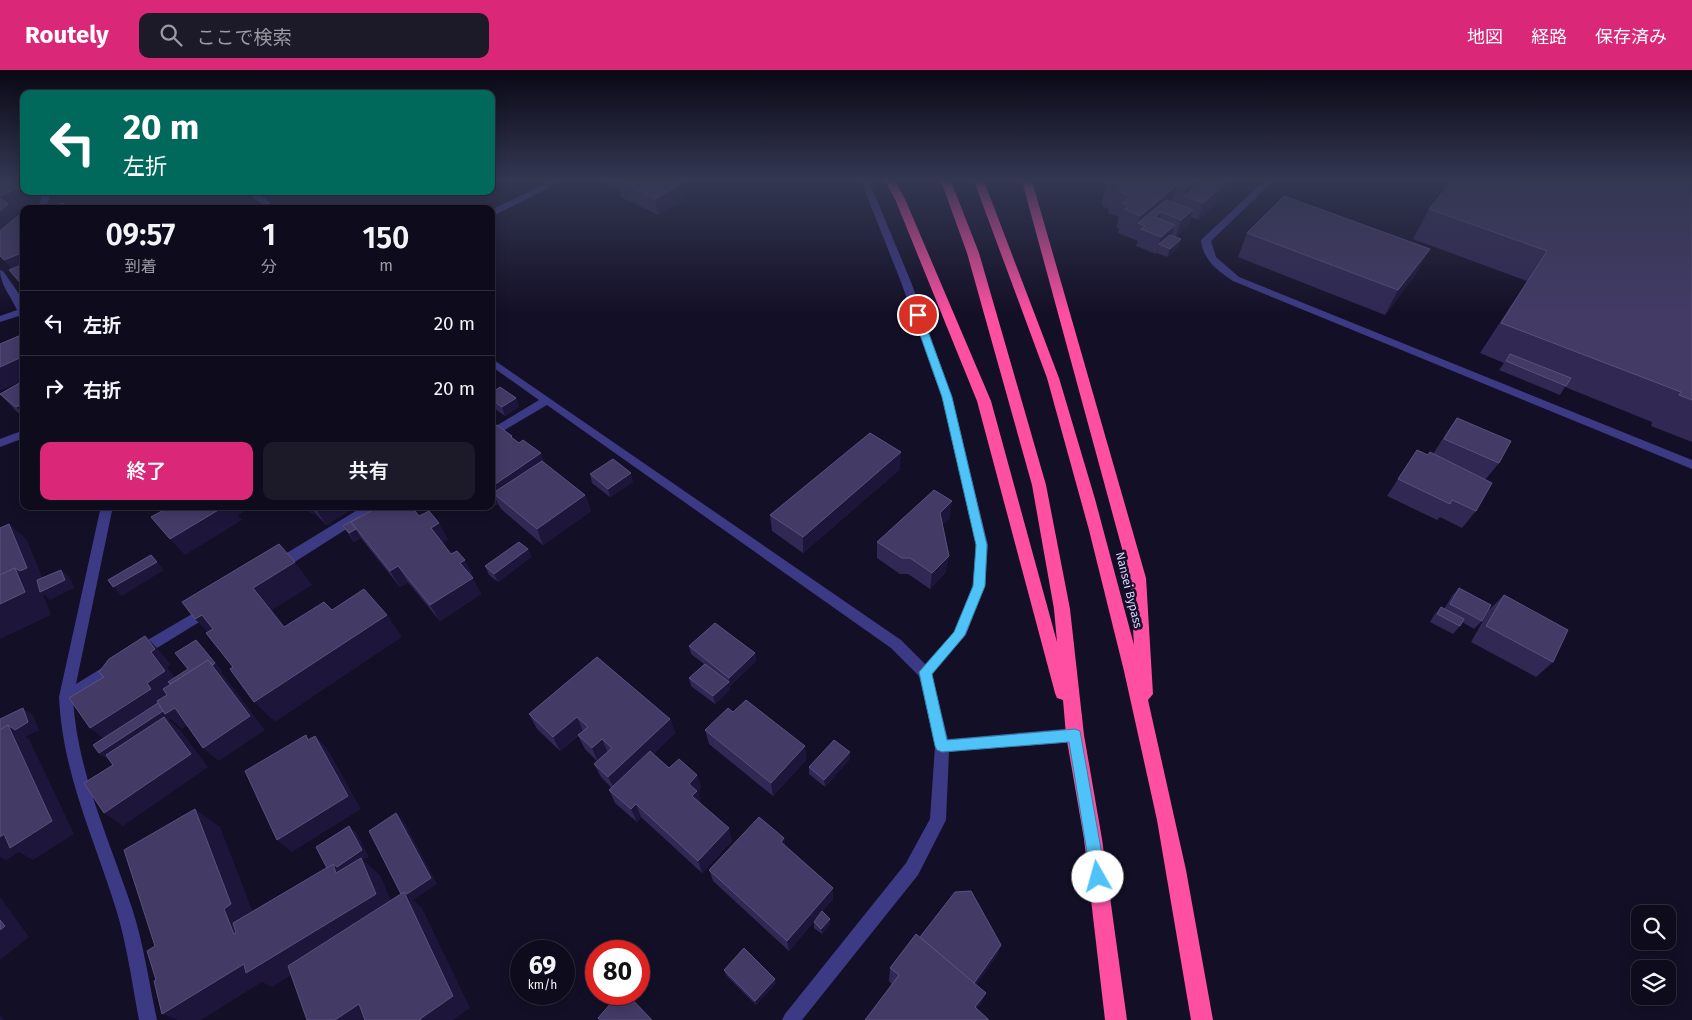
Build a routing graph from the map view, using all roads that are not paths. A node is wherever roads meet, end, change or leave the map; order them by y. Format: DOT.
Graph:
graph roads {
  1 [pos="883,225"];
  2 [pos="911,225"];
  3 [pos="963,225"];
  4 [pos="997,225"];
  5 [pos="1039,225"];
  6 [pos="1222,225"];
  7 [pos="0,273"];
  8 [pos="20,308"];
  9 [pos="20,314"];
  10 [pos="0,319"];
  11 [pos="495,364"];
  12 [pos="547,400"];
  13 [pos="495,432"];
  14 [pos="20,436"];
  15 [pos="0,443"];
  16 [pos="1692,465"];
  17 [pos="106,510"];
  18 [pos="368,510"];
  19 [pos="264,574"];
  20 [pos="223,600"];
  21 [pos="925,672"];
  22 [pos="66,697"];
  23 [pos="1148,732"];
  24 [pos="1075,735"];
  25 [pos="942,746"];
  26 [pos="148,1020"];
  27 [pos="791,1020"];
  28 [pos="1116,1020"];
  29 [pos="1202,1020"];
  1 -- 21 [label="street"];
  2 -- 24 [label="highway"];
  3 -- 24 [label="highway"];
  4 -- 23 [label="highway, Nansei Bypass"];
  5 -- 23 [label="highway"];
  6 -- 16 [label="street"];
  7 -- 8 [label="street"];
  9 -- 10 [label="street"];
  11 -- 12 [label="street"];
  12 -- 13 [label="street"];
  12 -- 21 [label="street"];
  14 -- 15 [label="street"];
  17 -- 22 [label="street"];
  18 -- 19 [label="street"];
  20 -- 22 [label="street"];
  21 -- 25 [label="street"];
  22 -- 26 [label="street"];
  23 -- 29 [label="highway, Nansei Bypass"];
  24 -- 25 [label="street"];
  24 -- 28 [label="highway"];
  25 -- 27 [label="street"];
}
